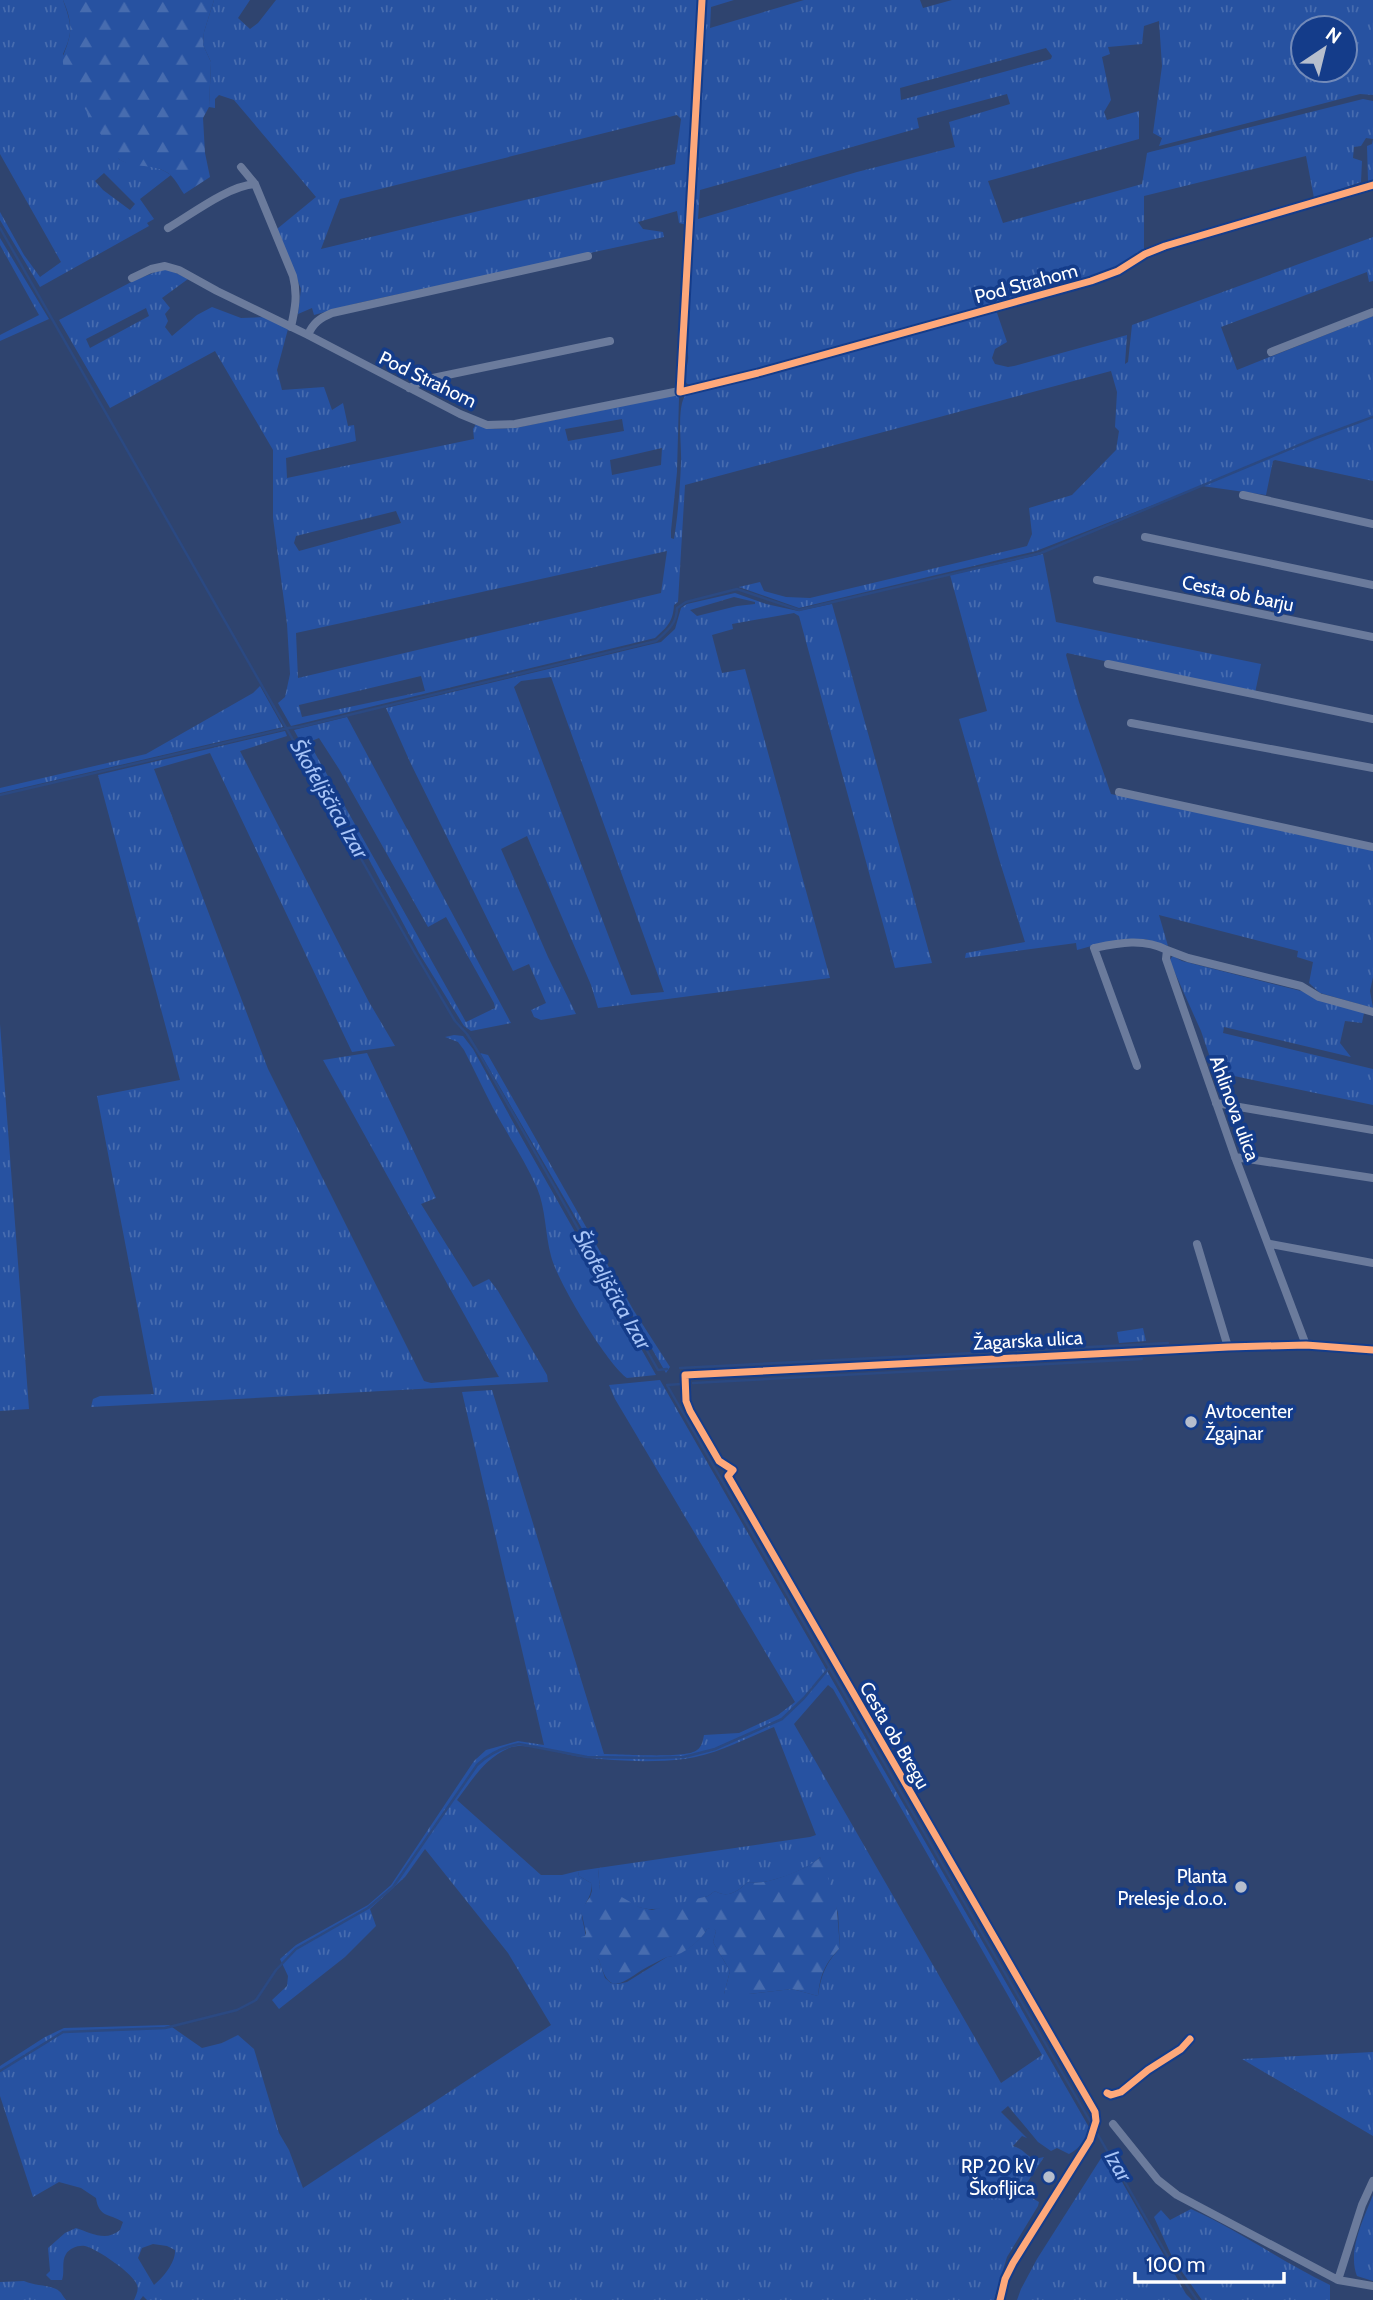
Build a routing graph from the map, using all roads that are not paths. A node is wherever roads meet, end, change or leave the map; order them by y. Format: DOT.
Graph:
graph roads {
  1 [pos="241,167"];
  2 [pos="255,184"];
  3 [pos="1373,185"];
  4 [pos="168,228"];
  5 [pos="588,256"];
  6 [pos="132,278"];
  7 [pos="1373,313"];
  8 [pos="291,327"];
  9 [pos="308,335"];
  10 [pos="610,341"];
  11 [pos="1271,352"];
  12 [pos="409,388"];
  13 [pos="1243,495"];
  14 [pos="1373,524"];
  15 [pos="1145,537"];
  16 [pos="1097,580"];
  17 [pos="1373,585"];
  18 [pos="1373,637"];
  19 [pos="1108,664"];
  20 [pos="1373,719"];
  21 [pos="1131,723"];
  22 [pos="1373,768"];
  23 [pos="1119,792"];
  24 [pos="1373,847"];
  25 [pos="1167,950"];
  26 [pos="1373,1012"];
  27 [pos="1138,1066"];
  28 [pos="1216,1103"];
  29 [pos="1373,1130"];
  30 [pos="1235,1157"];
  31 [pos="1373,1178"];
  32 [pos="1198,1244"];
  33 [pos="1270,1244"];
  34 [pos="1373,1263"];
  35 [pos="1306,1345"];
  36 [pos="1228,1347"];
  37 [pos="1373,1350"];
  38 [pos="733,1470"];
  39 [pos="1113,2124"];
  40 [pos="1373,2181"];
  41 [pos="1338,2280"];
  42 [pos="1373,2286"];
  1 -- 2 [label="street"];
  2 -- 4 [label="street"];
  2 -- 8 [label="street"];
  3 -- 12 [label="street, Pod Strahom"];
  5 -- 9 [label="street"];
  6 -- 8 [label="street, Pod Strahom"];
  7 -- 11 [label="street"];
  8 -- 9 [label="street, Pod Strahom"];
  9 -- 12 [label="street, Pod Strahom"];
  10 -- 12 [label="street"];
  13 -- 14 [label="street"];
  15 -- 17 [label="street, Cesta ob barju"];
  16 -- 18 [label="street, Cesta ob barju"];
  19 -- 20 [label="street"];
  21 -- 22 [label="street"];
  23 -- 24 [label="street"];
  25 -- 26 [label="street"];
  25 -- 27 [label="street"];
  25 -- 28 [label="street, Ahlinova ulica"];
  28 -- 29 [label="street"];
  28 -- 30 [label="street, Ahlinova ulica"];
  30 -- 31 [label="street"];
  30 -- 33 [label="street, Ahlinova ulica"];
  32 -- 36 [label="street"];
  33 -- 34 [label="street"];
  33 -- 35 [label="street, Ahlinova ulica"];
  35 -- 36 [label="street, Žagarska ulica"];
  35 -- 37 [label="street, Žagarska ulica"];
  36 -- 38 [label="street, Žagarska ulica"];
  39 -- 41 [label="street"];
  40 -- 41 [label="street"];
  41 -- 42 [label="street"];
}
